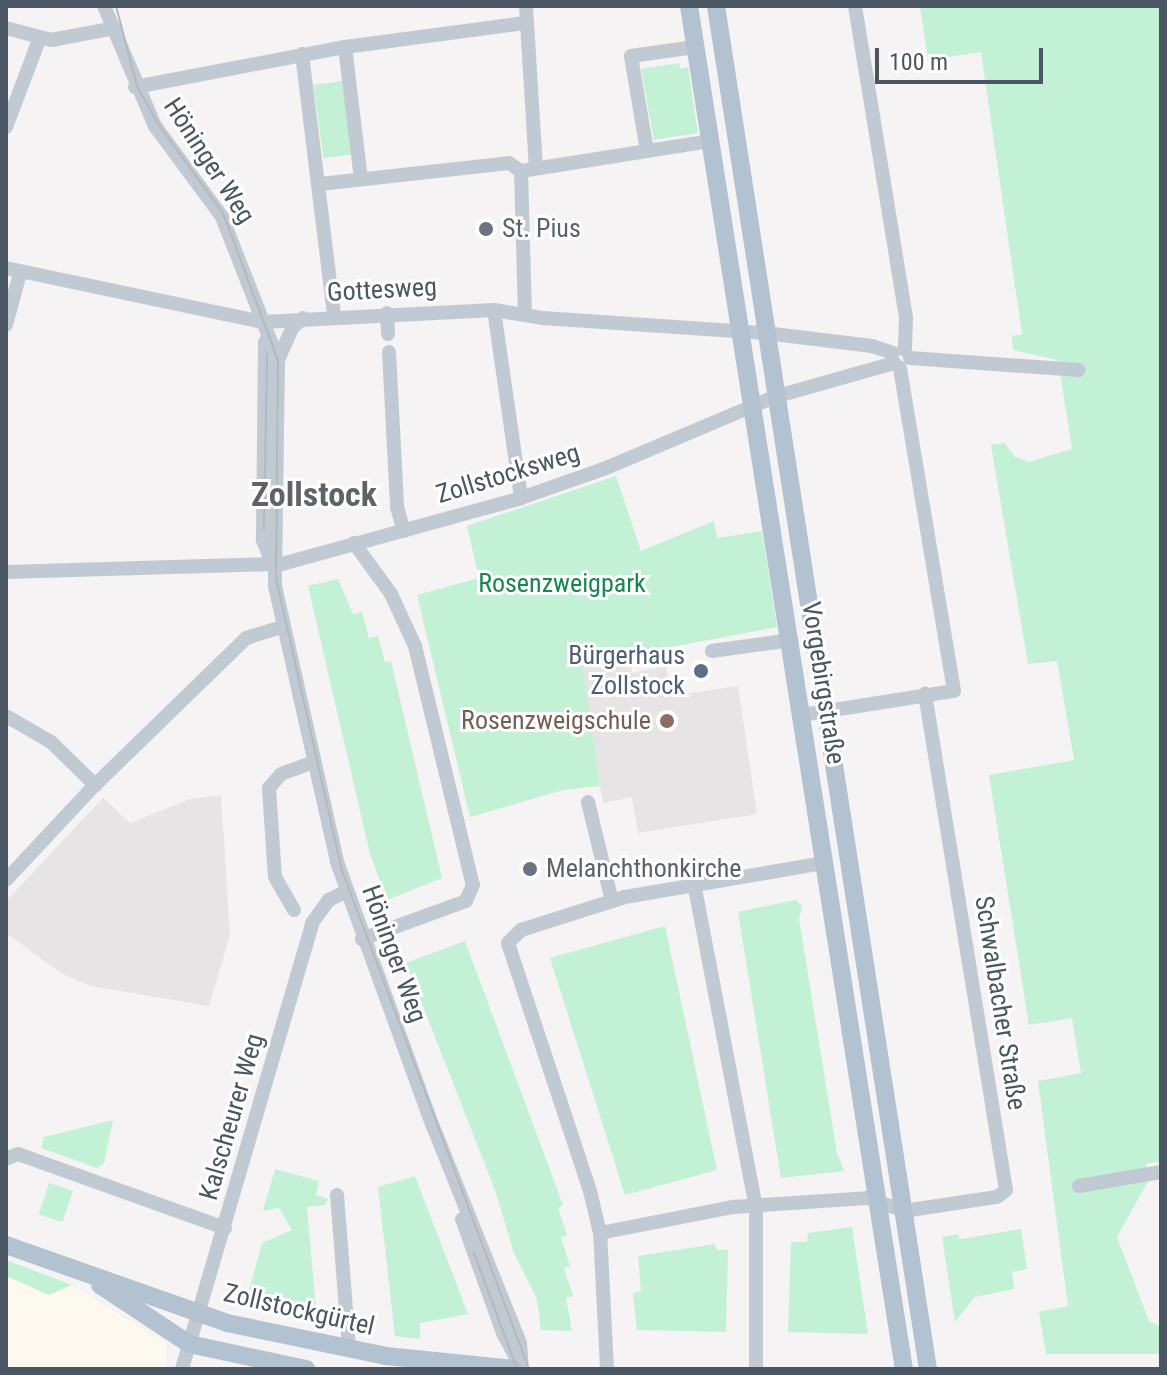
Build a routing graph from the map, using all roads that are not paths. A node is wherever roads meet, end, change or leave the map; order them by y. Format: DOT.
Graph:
graph roads {
  1 [pos="104,6"];
  2 [pos="116,6"];
  3 [pos="526,6"];
  4 [pos="689,6"];
  5 [pos="716,6"];
  6 [pos="855,6"];
  7 [pos="524,23"];
  8 [pos="6,28"];
  9 [pos="115,28"];
  10 [pos="39,40"];
  11 [pos="345,47"];
  12 [pos="695,47"];
  13 [pos="302,54"];
  14 [pos="135,87"];
  15 [pos="6,127"];
  16 [pos="710,141"];
  17 [pos="647,151"];
  18 [pos="528,169"];
  19 [pos="361,179"];
  20 [pos="320,184"];
  21 [pos="13,270"];
  22 [pos="494,310"];
  23 [pos="387,313"];
  24 [pos="525,314"];
  25 [pos="334,315"];
  26 [pos="304,318"];
  27 [pos="263,322"];
  28 [pos="6,325"];
  29 [pos="740,330"];
  30 [pos="765,333"];
  31 [pos="388,334"];
  32 [pos="389,352"];
  33 [pos="900,358"];
  34 [pos="278,360"];
  35 [pos="1079,370"];
  36 [pos="774,397"];
  37 [pos="750,405"];
  38 [pos="521,498"];
  39 [pos="404,531"];
  40 [pos="354,543"];
  41 [pos="272,565"];
  42 [pos="6,572"];
  43 [pos="283,627"];
  44 [pos="791,640"];
  45 [pos="712,651"];
  46 [pos="925,694"];
  47 [pos="826,710"];
  48 [pos="802,715"];
  49 [pos="6,716"];
  50 [pos="314,762"];
  51 [pos="95,785"];
  52 [pos="588,802"];
  53 [pos="824,863"];
  54 [pos="6,880"];
  55 [pos="694,883"];
  56 [pos="345,892"];
  57 [pos="612,901"];
  58 [pos="294,910"];
  59 [pos="362,939"];
  60 [pos="6,1159"];
  61 [pos="1161,1172"];
  62 [pos="1079,1186"];
  63 [pos="337,1195"];
  64 [pos="880,1200"];
  65 [pos="756,1209"];
  66 [pos="904,1211"];
  67 [pos="225,1228"];
  68 [pos="600,1233"];
  69 [pos="6,1245"];
  70 [pos="81,1272"];
  71 [pos="199,1312"];
  72 [pos="189,1344"];
  73 [pos="349,1349"];
  74 [pos="182,1369"];
  75 [pos="306,1369"];
  76 [pos="513,1369"];
  77 [pos="522,1369"];
  78 [pos="607,1369"];
  79 [pos="756,1369"];
  80 [pos="904,1369"];
  81 [pos="928,1369"];
  1 -- 9 [label="street, Höninger Weg"];
  2 -- 9 [label="street, Höninger Weg"];
  3 -- 7 [label="street"];
  4 -- 12 [label="main road, Vorgebirgstraße"];
  5 -- 30 [label="main road, Vorgebirgstraße"];
  6 -- 33 [label="street"];
  7 -- 11 [label="street"];
  7 -- 18 [label="street"];
  8 -- 10 [label="street"];
  9 -- 10 [label="street"];
  9 -- 14 [label="street, Höninger Weg"];
  10 -- 15 [label="street"];
  11 -- 13 [label="street"];
  11 -- 19 [label="street"];
  12 -- 16 [label="main road, Vorgebirgstraße"];
  12 -- 17 [label="street"];
  13 -- 14 [label="street"];
  13 -- 20 [label="street"];
  14 -- 27 [label="street, Höninger Weg"];
  16 -- 17 [label="street"];
  16 -- 29 [label="main road, Vorgebirgstraße"];
  17 -- 18 [label="street"];
  18 -- 19 [label="street"];
  18 -- 24 [label="street"];
  19 -- 20 [label="street"];
  20 -- 25 [label="street"];
  21 -- 27 [label="street, Gottesweg"];
  21 -- 28 [label="street"];
  22 -- 23 [label="street, Gottesweg"];
  22 -- 24 [label="street, Gottesweg"];
  22 -- 38 [label="street"];
  23 -- 25 [label="street, Gottesweg"];
  23 -- 31 [label="street"];
  24 -- 29 [label="street, Gottesweg"];
  25 -- 26 [label="street, Gottesweg"];
  26 -- 27 [label="street, Gottesweg"];
  26 -- 34 [label="street"];
  27 -- 34 [label="street, Höninger Weg"];
  27 -- 41 [label="street, Höninger Weg"];
  29 -- 30 [label="street, Gottesweg"];
  29 -- 37 [label="main road, Vorgebirgstraße"];
  30 -- 33 [label="street, Gottesweg"];
  30 -- 36 [label="main road, Vorgebirgstraße"];
  32 -- 39 [label="street"];
  33 -- 35 [label="street"];
  33 -- 36 [label="street, Zollstocksweg"];
  33 -- 46 [label="street"];
  34 -- 41 [label="street, Höninger Weg"];
  36 -- 37 [label="street, Zollstocksweg"];
  36 -- 47 [label="main road, Vorgebirgstraße"];
  37 -- 38 [label="street, Zollstocksweg"];
  37 -- 44 [label="main road, Vorgebirgstraße"];
  38 -- 39 [label="street, Zollstocksweg"];
  39 -- 40 [label="street, Zollstocksweg"];
  40 -- 41 [label="street, Zollstocksweg"];
  40 -- 59 [label="street"];
  41 -- 42 [label="street, Zollstocksweg"];
  41 -- 43 [label="street, Höninger Weg"];
  43 -- 50 [label="street, Höninger Weg"];
  43 -- 51 [label="street"];
  44 -- 45 [label="street"];
  44 -- 48 [label="main road, Vorgebirgstraße"];
  46 -- 47 [label="street"];
  46 -- 66 [label="street, Schwalbacher Straße"];
  47 -- 48 [label="street"];
  47 -- 66 [label="main road, Vorgebirgstraße"];
  48 -- 53 [label="main road, Vorgebirgstraße"];
  49 -- 51 [label="street"];
  50 -- 56 [label="street, Höninger Weg"];
  50 -- 58 [label="street"];
  51 -- 54 [label="street"];
  52 -- 57 [label="street"];
  53 -- 55 [label="street"];
  53 -- 64 [label="main road, Vorgebirgstraße"];
  55 -- 57 [label="street"];
  55 -- 65 [label="street"];
  56 -- 59 [label="street, Höninger Weg"];
  56 -- 67 [label="street, Kalscheurer Weg"];
  57 -- 68 [label="street"];
  59 -- 77 [label="street, Höninger Weg"];
  60 -- 67 [label="street"];
  61 -- 62 [label="street"];
  63 -- 73 [label="street"];
  64 -- 65 [label="street"];
  64 -- 66 [label="street"];
  64 -- 80 [label="main road, Vorgebirgstraße"];
  65 -- 68 [label="street"];
  65 -- 79 [label="street"];
  66 -- 81 [label="main road, Vorgebirgstraße"];
  67 -- 71 [label="street, Kalscheurer Weg"];
  68 -- 78 [label="street"];
  69 -- 70 [label="main road, Zollstockgürtel"];
  70 -- 71 [label="main road, Zollstockgürtel"];
  70 -- 72 [label="main road, Zollstockgürtel"];
  71 -- 72 [label="street, Kalscheurer Weg"];
  71 -- 73 [label="main road, Zollstockgürtel"];
  72 -- 74 [label="street, Kalscheurer Weg"];
  72 -- 75 [label="main road, Zollstockgürtel"];
  73 -- 76 [label="main road, Zollstockgürtel"];
}
